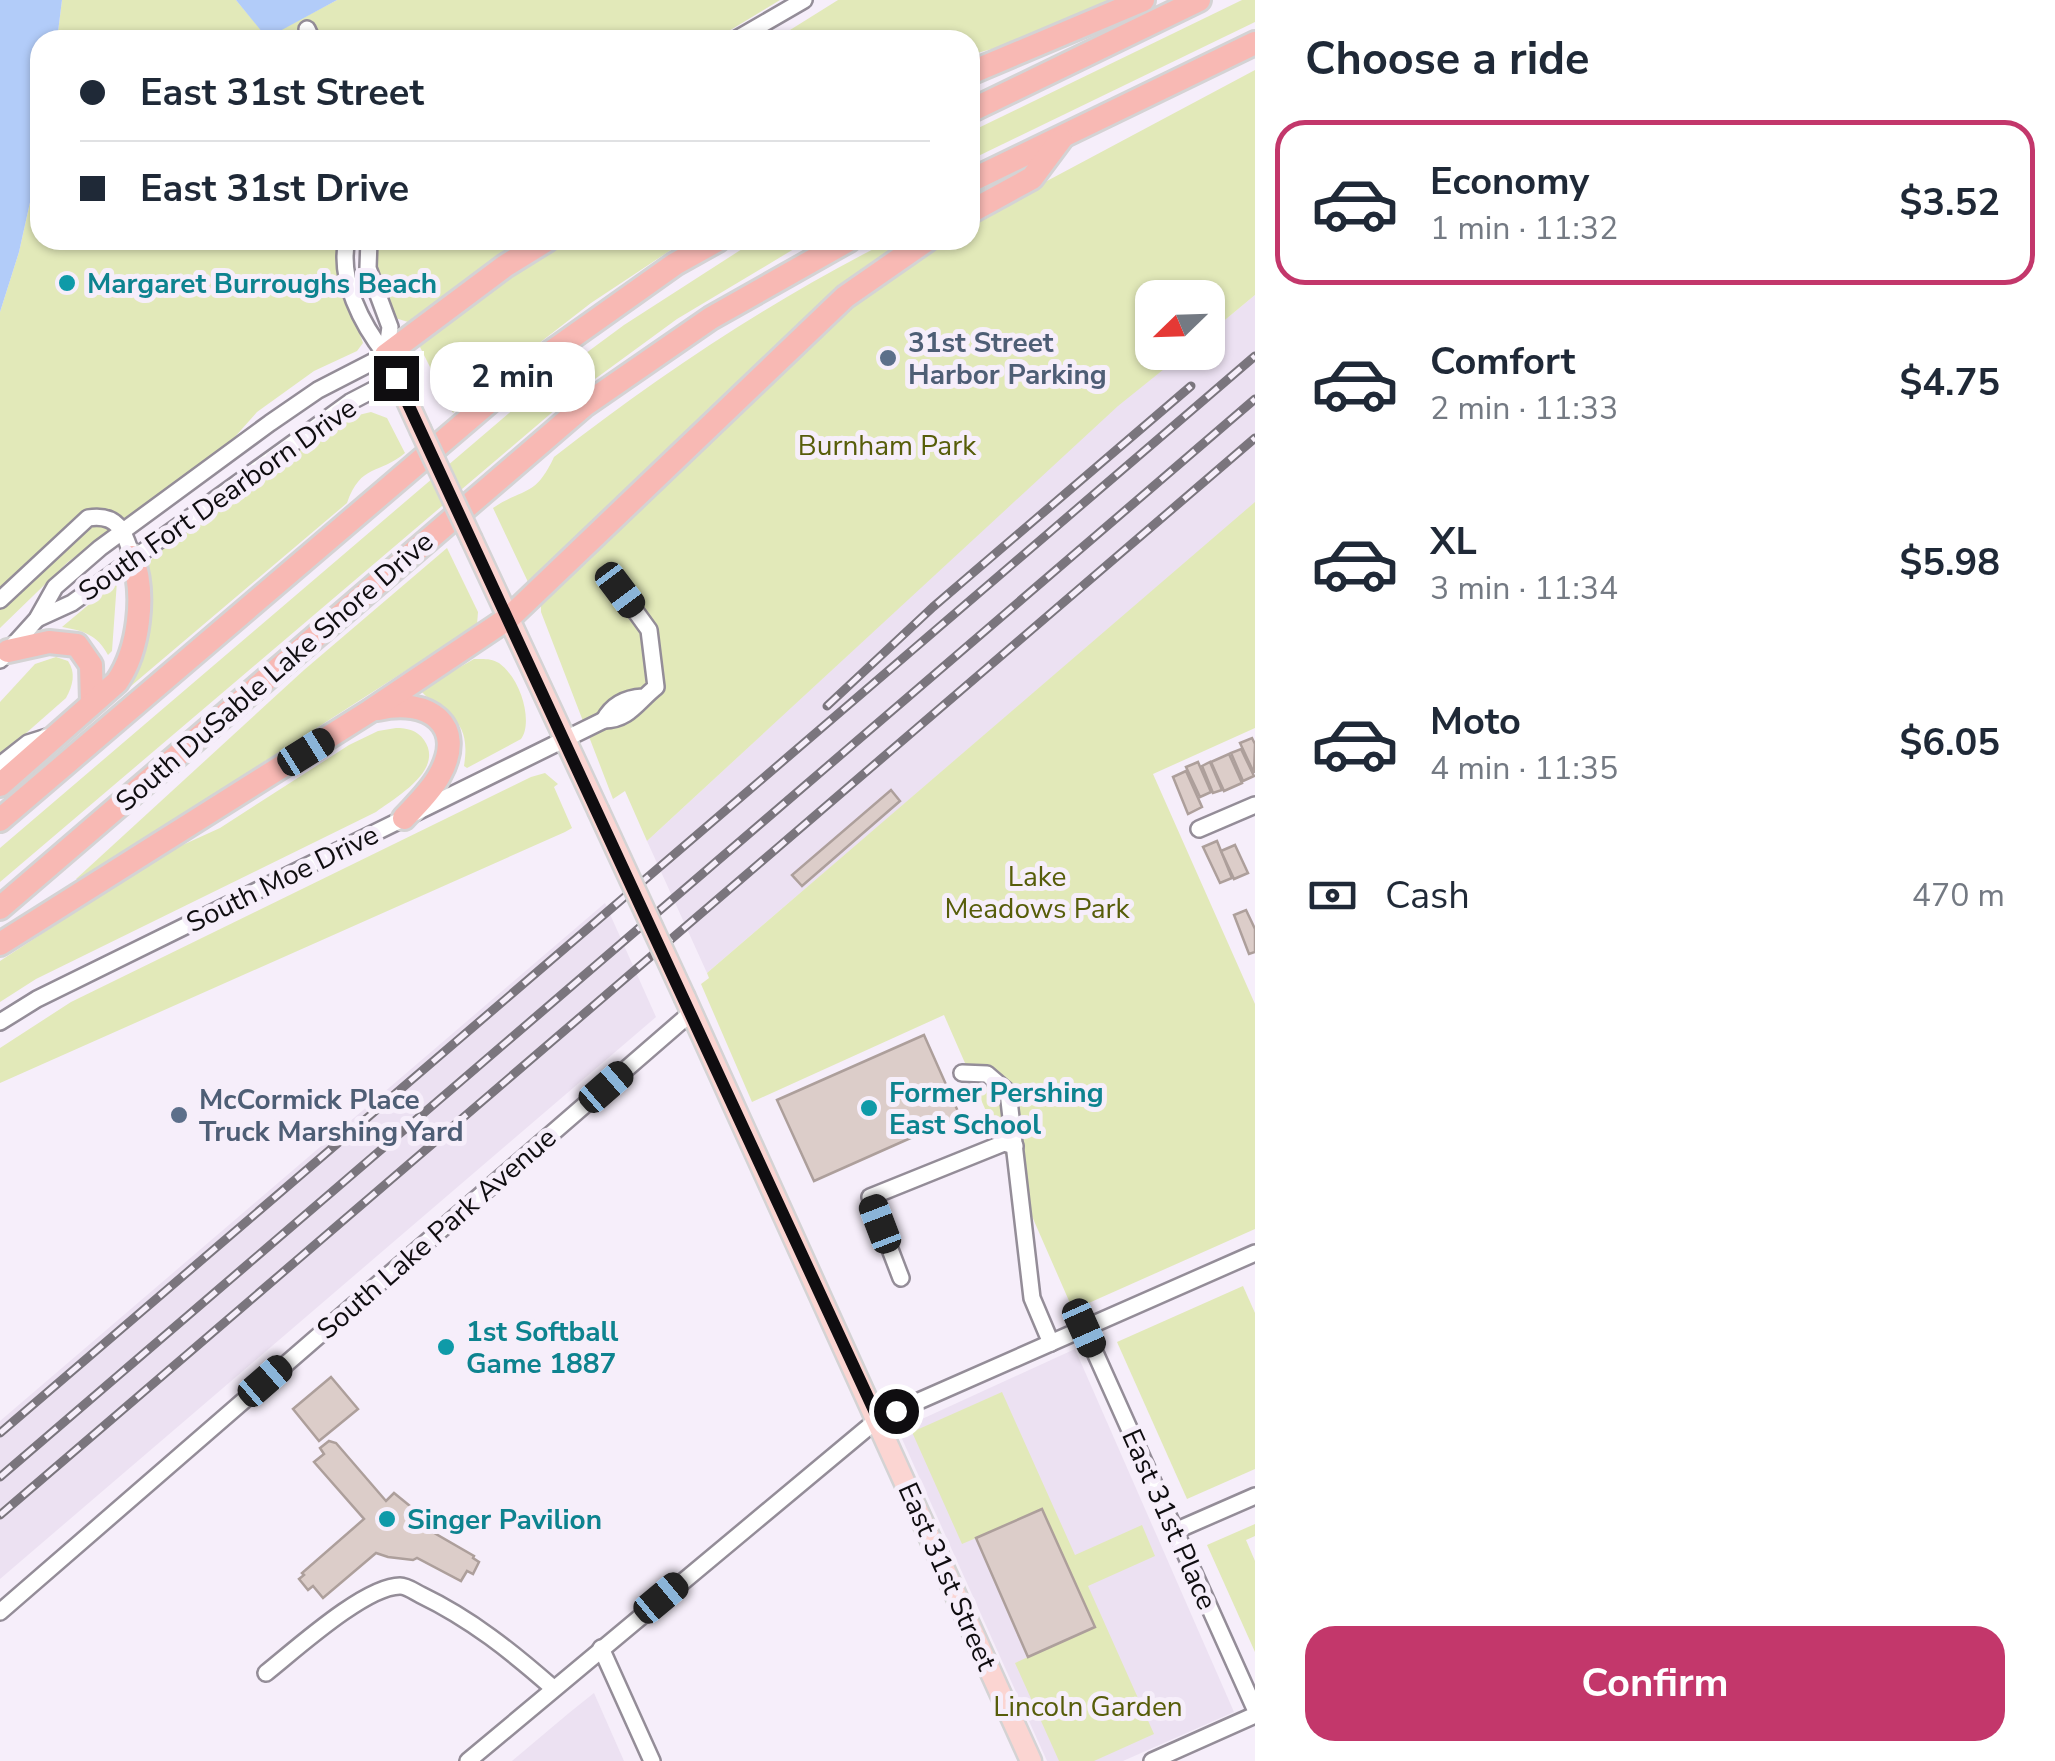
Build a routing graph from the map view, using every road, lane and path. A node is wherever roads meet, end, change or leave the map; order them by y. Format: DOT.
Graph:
graph roads {
  1 [pos="804,0"];
  2 [pos="1143,0"];
  3 [pos="1199,0"];
  4 [pos="752,30"];
  5 [pos="1255,43"];
  6 [pos="980,68"];
  7 [pos="980,106"];
  8 [pos="1063,136"];
  9 [pos="980,176"];
  10 [pos="980,207"];
  11 [pos="345,250"];
  12 [pos="369,250"];
  13 [pos="531,250"];
  14 [pos="700,250"];
  15 [pos="831,250"];
  16 [pos="913,250"];
  17 [pos="386,355"];
  18 [pos="396,378"];
  19 [pos="124,530"];
  20 [pos="132,557"];
  21 [pos="620,590"];
  22 [pos="0,600"];
  23 [pos="510,617"];
  24 [pos="36,620"];
  25 [pos="4,656"];
  26 [pos="92,703"];
  27 [pos="370,712"];
  28 [pos="61,732"];
  29 [pos="565,737"];
  30 [pos="0,765"];
  31 [pos="0,784"];
  32 [pos="1255,804"];
  33 [pos="404,818"];
  34 [pos="0,820"];
  35 [pos="1199,829"];
  36 [pos="0,908"];
  37 [pos="0,944"];
  38 [pos="688,1005"];
  39 [pos="0,1022"];
  40 [pos="962,1073"];
  41 [pos="1015,1146"];
  42 [pos="1255,1253"];
  43 [pos="902,1278"];
  44 [pos="1084,1328"];
  45 [pos="1051,1343"];
  46 [pos="878,1419"];
  47 [pos="1255,1496"];
  48 [pos="1175,1531"];
  49 [pos="0,1612"];
  50 [pos="601,1648"];
  51 [pos="266,1674"];
  52 [pos="553,1688"];
  53 [pos="1255,1712"];
  54 [pos="468,1761"];
  55 [pos="652,1761"];
  56 [pos="1031,1761"];
  57 [pos="1152,1761"];
  1 -- 4 [label="street"];
  2 -- 6 [label="highway"];
  3 -- 7 [label="highway"];
  5 -- 8 [label="highway"];
  8 -- 9 [label="highway"];
  8 -- 10 [label="highway"];
  11 -- 17 [label="street"];
  12 -- 17 [label="street"];
  13 -- 17 [label="highway"];
  14 -- 34 [label="highway"];
  15 -- 36 [label="highway, South DuSable Lake Shore Drive"];
  16 -- 23 [label="highway"];
  17 -- 18 [label="main road, East 31st Street"];
  17 -- 19 [label="street, South Fort Dearborn Drive"];
  18 -- 20 [label="street, South Fort Dearborn Drive"];
  18 -- 23 [label="main road, East 31st Street, bridge"];
  19 -- 20 [label="street"];
  19 -- 22 [label="street"];
  19 -- 24 [label="street, South Fort Dearborn Drive"];
  20 -- 24 [label="street, South Fort Dearborn Drive"];
  20 -- 26 [label="highway"];
  21 -- 29 [label="street, South Moe Drive"];
  23 -- 27 [label="highway"];
  23 -- 29 [label="main road, East 31st Street"];
  24 -- 25 [label="street, South Fort Dearborn Drive"];
  25 -- 26 [label="highway"];
  26 -- 28 [label="highway"];
  27 -- 33 [label="highway"];
  27 -- 37 [label="highway"];
  28 -- 30 [label="street"];
  28 -- 31 [label="highway"];
  29 -- 33 [label="street, South Moe Drive"];
  29 -- 38 [label="main road, East 31st Street, bridge"];
  32 -- 35 [label="street"];
  33 -- 39 [label="street, South Moe Drive"];
  38 -- 46 [label="main road, East 31st Street"];
  38 -- 49 [label="street, South Lake Park Avenue"];
  40 -- 41 [label="street"];
  41 -- 43 [label="street"];
  41 -- 45 [label="street"];
  42 -- 44 [label="street"];
  44 -- 45 [label="street"];
  44 -- 48 [label="street, East 31st Place"];
  45 -- 46 [label="street"];
  46 -- 50 [label="street"];
  46 -- 56 [label="main road, East 31st Street"];
  47 -- 48 [label="street"];
  48 -- 53 [label="street, East 31st Place"];
  50 -- 52 [label="street"];
  50 -- 55 [label="street"];
  51 -- 52 [label="street"];
  52 -- 54 [label="street"];
  53 -- 57 [label="street"];
}
